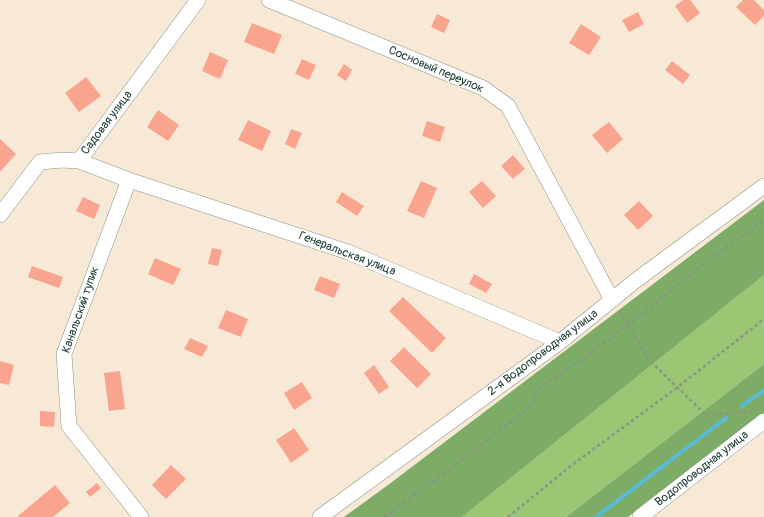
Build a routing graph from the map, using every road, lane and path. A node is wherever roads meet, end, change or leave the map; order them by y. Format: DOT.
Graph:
graph roads {
  1 [pos="198,0"];
  2 [pos="269,0"];
  3 [pos="79,161"];
  4 [pos="129,180"];
  5 [pos="764,186"];
  6 [pos="0,215"];
  7 [pos="764,220"];
  8 [pos="612,300"];
  9 [pos="764,320"];
  10 [pos="628,325"];
  11 [pos="560,342"];
  12 [pos="678,387"];
  13 [pos="760,417"];
  14 [pos="141,517"];
  15 [pos="320,517"];
  16 [pos="384,517"];
  17 [pos="508,517"];
  18 [pos="640,517"];
  1 -- 3 [label="street, Садовая улица"];
  2 -- 8 [label="street, Сосновый переулок"];
  3 -- 4 [label="street, Генеральская улица"];
  3 -- 6 [label="street, Садовая улица"];
  4 -- 11 [label="street, Генеральская улица"];
  4 -- 14 [label="street, Канальский тупик"];
  5 -- 8 [label="street, 2-я Водопроводная улица"];
  7 -- 10 [label="path"];
  8 -- 10 [label="path"];
  8 -- 11 [label="street, 2-я Водопроводная улица"];
  9 -- 12 [label="path"];
  10 -- 12 [label="path"];
  10 -- 16 [label="path"];
  11 -- 15 [label="street, 2-я Водопроводная улица"];
  12 -- 13 [label="path"];
  12 -- 17 [label="path"];
  13 -- 18 [label="street, Водопроводная улица"];
}
